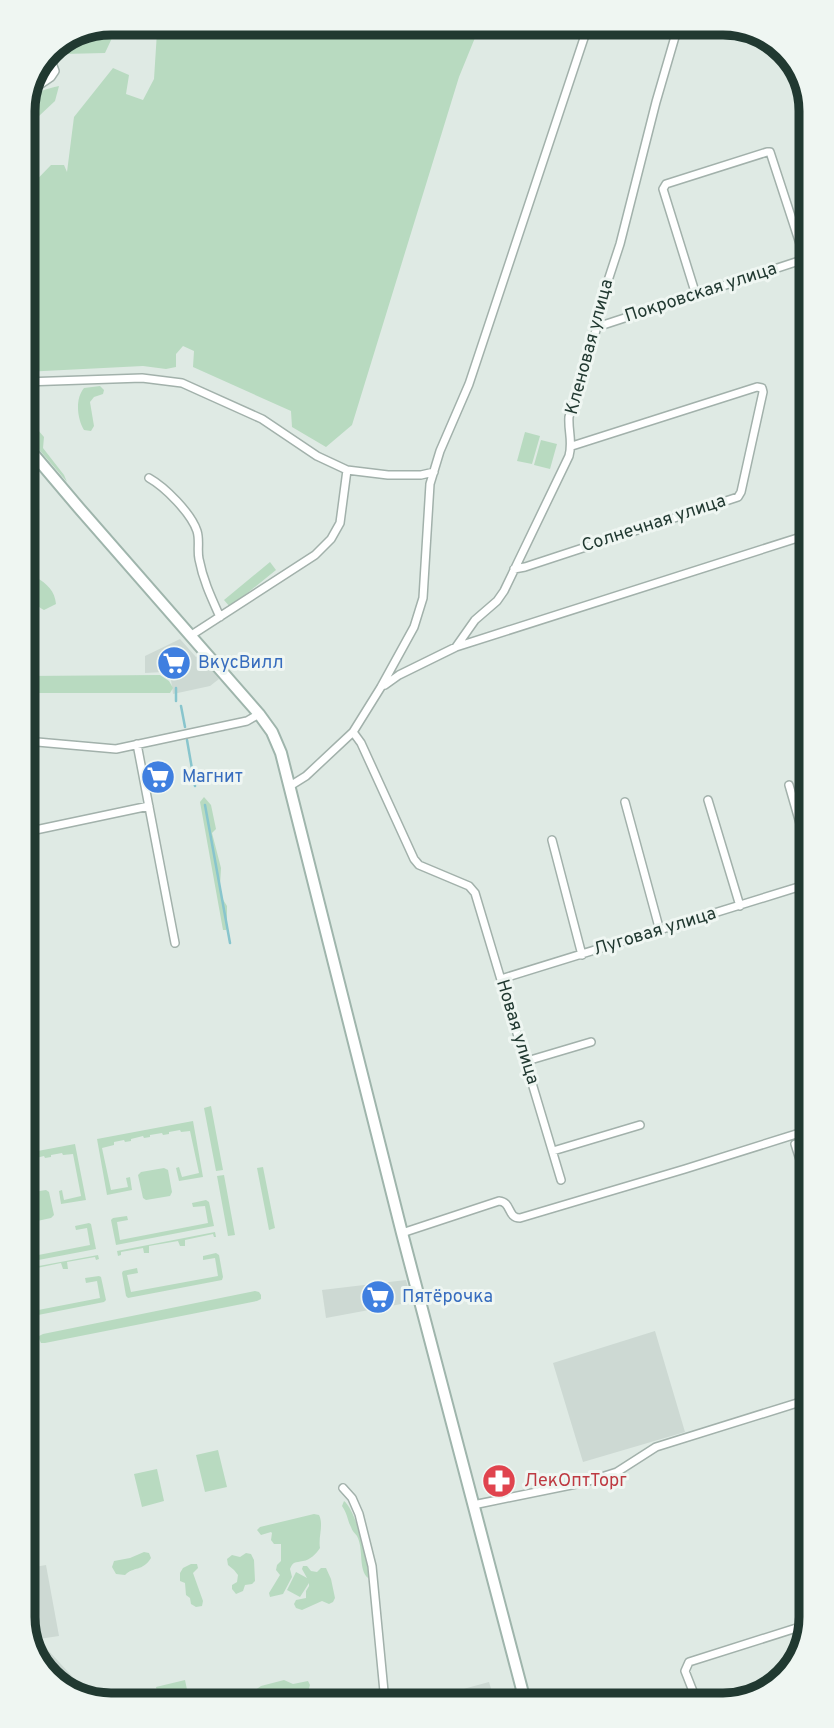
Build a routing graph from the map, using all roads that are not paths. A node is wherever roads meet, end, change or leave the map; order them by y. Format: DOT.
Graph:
graph roads {
  1 [pos="585,35"];
  2 [pos="676,35"];
  3 [pos="52,63"];
  4 [pos="41,84"];
  5 [pos="799,241"];
  6 [pos="799,261"];
  7 [pos="696,295"];
  8 [pos="597,327"];
  9 [pos="35,383"];
  10 [pos="572,446"];
  11 [pos="35,456"];
  12 [pos="347,470"];
  13 [pos="434,472"];
  14 [pos="149,478"];
  15 [pos="799,538"];
  16 [pos="514,569"];
  17 [pos="220,617"];
  18 [pos="190,636"];
  19 [pos="456,647"];
  20 [pos="381,687"];
  21 [pos="259,714"];
  22 [pos="353,732"];
  23 [pos="35,742"];
  24 [pos="137,744"];
  25 [pos="789,785"];
  26 [pos="290,786"];
  27 [pos="708,800"];
  28 [pos="625,802"];
  29 [pos="149,806"];
  30 [pos="799,820"];
  31 [pos="35,830"];
  32 [pos="552,840"];
  33 [pos="799,887"];
  34 [pos="740,906"];
  35 [pos="660,931"];
  36 [pos="175,943"];
  37 [pos="582,955"];
  38 [pos="501,979"];
  39 [pos="591,1042"];
  40 [pos="527,1061"];
  41 [pos="640,1125"];
  42 [pos="799,1133"];
  43 [pos="795,1144"];
  44 [pos="553,1151"];
  45 [pos="799,1157"];
  46 [pos="562,1180"];
  47 [pos="402,1233"];
  48 [pos="799,1402"];
  49 [pos="342,1488"];
  50 [pos="473,1505"];
  51 [pos="798,1628"];
  52 [pos="384,1693"];
  53 [pos="523,1693"];
  54 [pos="694,1693"];
  1 -- 13 [label="street"];
  2 -- 8 [label="street, Кленовая улица"];
  3 -- 4 [label="street"];
  5 -- 7 [label="street"];
  6 -- 7 [label="street, Покровская улица"];
  7 -- 8 [label="street, Покровская улица"];
  8 -- 10 [label="street, Кленовая улица"];
  9 -- 12 [label="street"];
  10 -- 16 [label="street, Кленовая улица"];
  10 -- 16 [label="street, Солнечная улица"];
  11 -- 18 [label="main road"];
  12 -- 13 [label="street"];
  12 -- 17 [label="street"];
  13 -- 20 [label="street"];
  14 -- 17 [label="street"];
  15 -- 19 [label="street"];
  16 -- 19 [label="street, Кленовая улица"];
  17 -- 18 [label="street"];
  18 -- 21 [label="main road"];
  19 -- 20 [label="street"];
  20 -- 22 [label="street"];
  21 -- 24 [label="street"];
  21 -- 26 [label="main road"];
  22 -- 26 [label="street"];
  22 -- 38 [label="street, Новая улица"];
  23 -- 24 [label="street"];
  24 -- 29 [label="street"];
  25 -- 30 [label="street"];
  26 -- 47 [label="main road"];
  27 -- 34 [label="street"];
  28 -- 35 [label="street"];
  29 -- 31 [label="street"];
  29 -- 36 [label="street"];
  32 -- 37 [label="street"];
  33 -- 34 [label="street, Луговая улица"];
  34 -- 35 [label="street, Луговая улица"];
  35 -- 37 [label="street, Луговая улица"];
  37 -- 38 [label="street, Луговая улица"];
  38 -- 40 [label="street, Новая улица"];
  39 -- 40 [label="street"];
  40 -- 44 [label="street, Новая улица"];
  41 -- 44 [label="street"];
  42 -- 47 [label="street"];
  43 -- 45 [label="street"];
  44 -- 46 [label="street, Новая улица"];
  47 -- 50 [label="main road"];
  48 -- 50 [label="street"];
  49 -- 52 [label="street"];
  50 -- 53 [label="main road"];
  51 -- 54 [label="street"];
}
